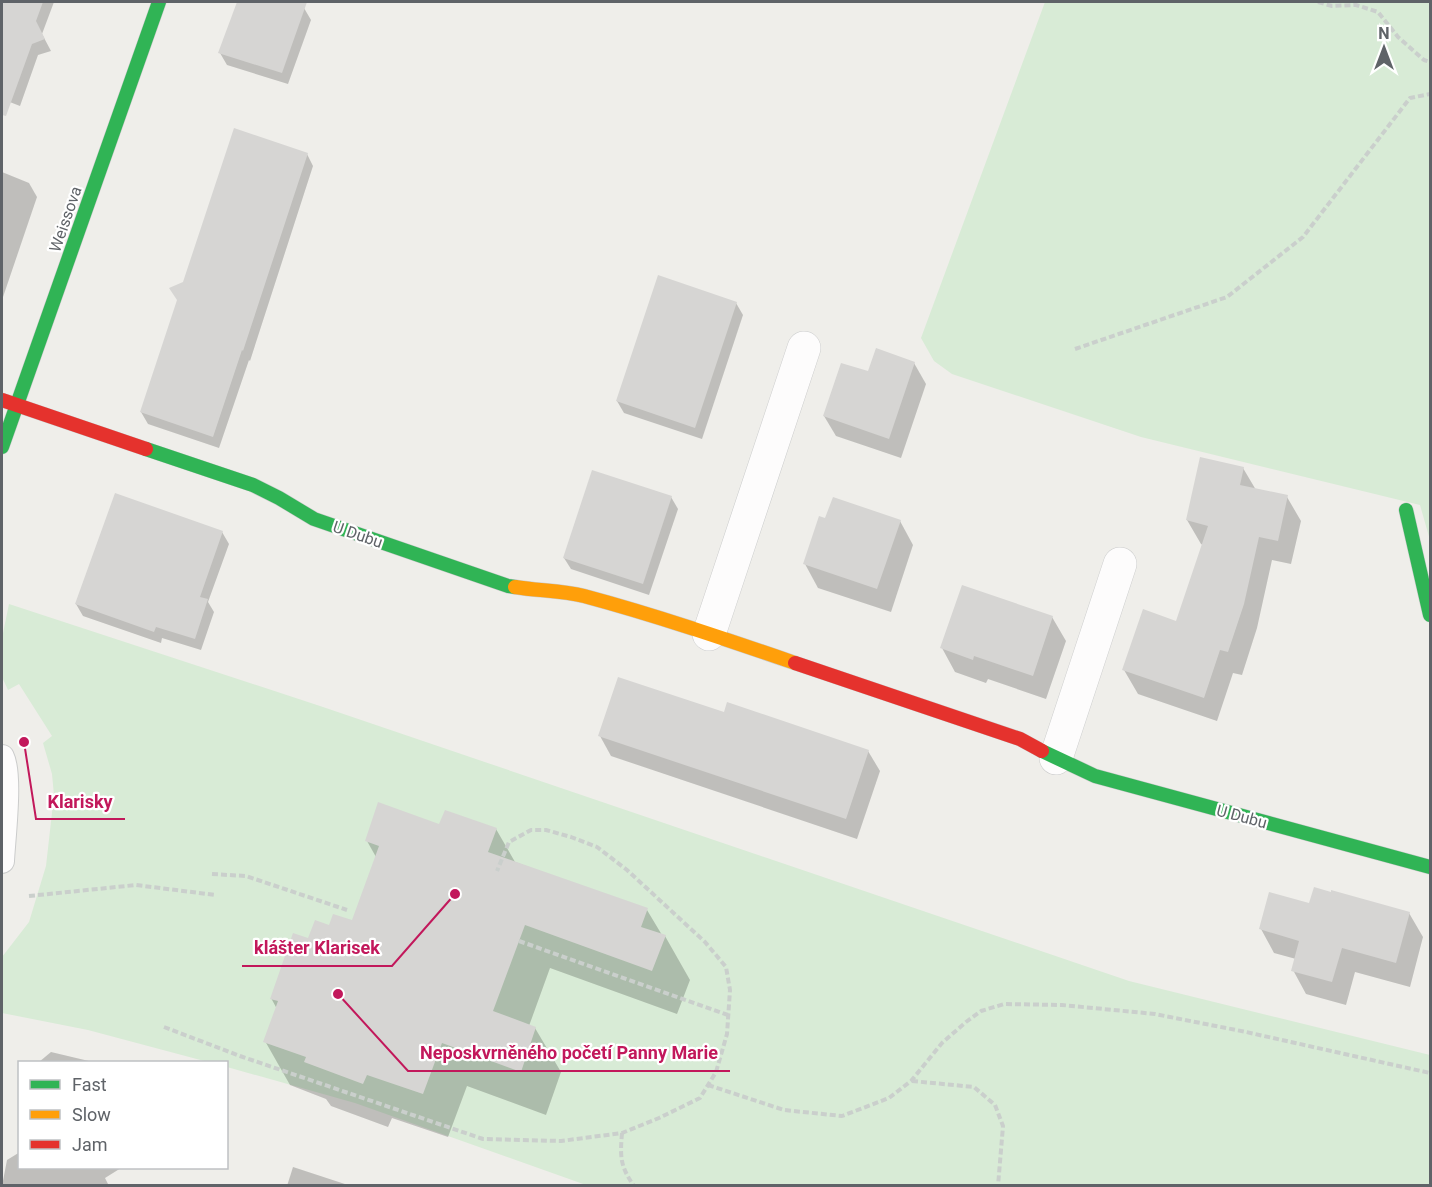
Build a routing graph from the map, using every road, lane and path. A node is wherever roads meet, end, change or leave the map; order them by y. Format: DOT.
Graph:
graph roads {
  1 [pos="159,2"];
  2 [pos="1318,2"];
  3 [pos="1431,62"];
  4 [pos="1431,93"];
  5 [pos="804,348"];
  6 [pos="1075,349"];
  7 [pos="2,400"];
  8 [pos="17,406"];
  9 [pos="2,447"];
  10 [pos="1406,510"];
  11 [pos="1120,564"];
  12 [pos="1431,615"];
  13 [pos="709,634"];
  14 [pos="2,757"];
  15 [pos="1056,758"];
  16 [pos="2,861"];
  17 [pos="1431,867"];
  18 [pos="497,871"];
  19 [pos="212,874"];
  20 [pos="215,895"];
  21 [pos="29,896"];
  22 [pos="347,910"];
  23 [pos="519,941"];
  24 [pos="728,1015"];
  25 [pos="164,1027"];
  26 [pos="1431,1073"];
  27 [pos="911,1081"];
  28 [pos="708,1085"];
  29 [pos="622,1133"];
  30 [pos="634,1185"];
  31 [pos="998,1185"];
  1 -- 8 [label="street, Weissova"];
  2 -- 3 [label="path"];
  4 -- 6 [label="path"];
  5 -- 13 [label="street"];
  7 -- 8 [label="street, U Dubu"];
  8 -- 9 [label="street, Weissova"];
  8 -- 13 [label="street, U Dubu"];
  10 -- 12 [label="street"];
  11 -- 15 [label="street"];
  13 -- 15 [label="street, U Dubu"];
  14 -- 16 [label="lane"];
  15 -- 17 [label="street, U Dubu"];
  18 -- 24 [label="path"];
  19 -- 22 [label="path"];
  20 -- 21 [label="path"];
  23 -- 24 [label="path"];
  24 -- 28 [label="path"];
  25 -- 29 [label="path"];
  26 -- 27 [label="path"];
  27 -- 28 [label="path"];
  27 -- 31 [label="path"];
  28 -- 29 [label="path"];
  29 -- 30 [label="path"];
}
